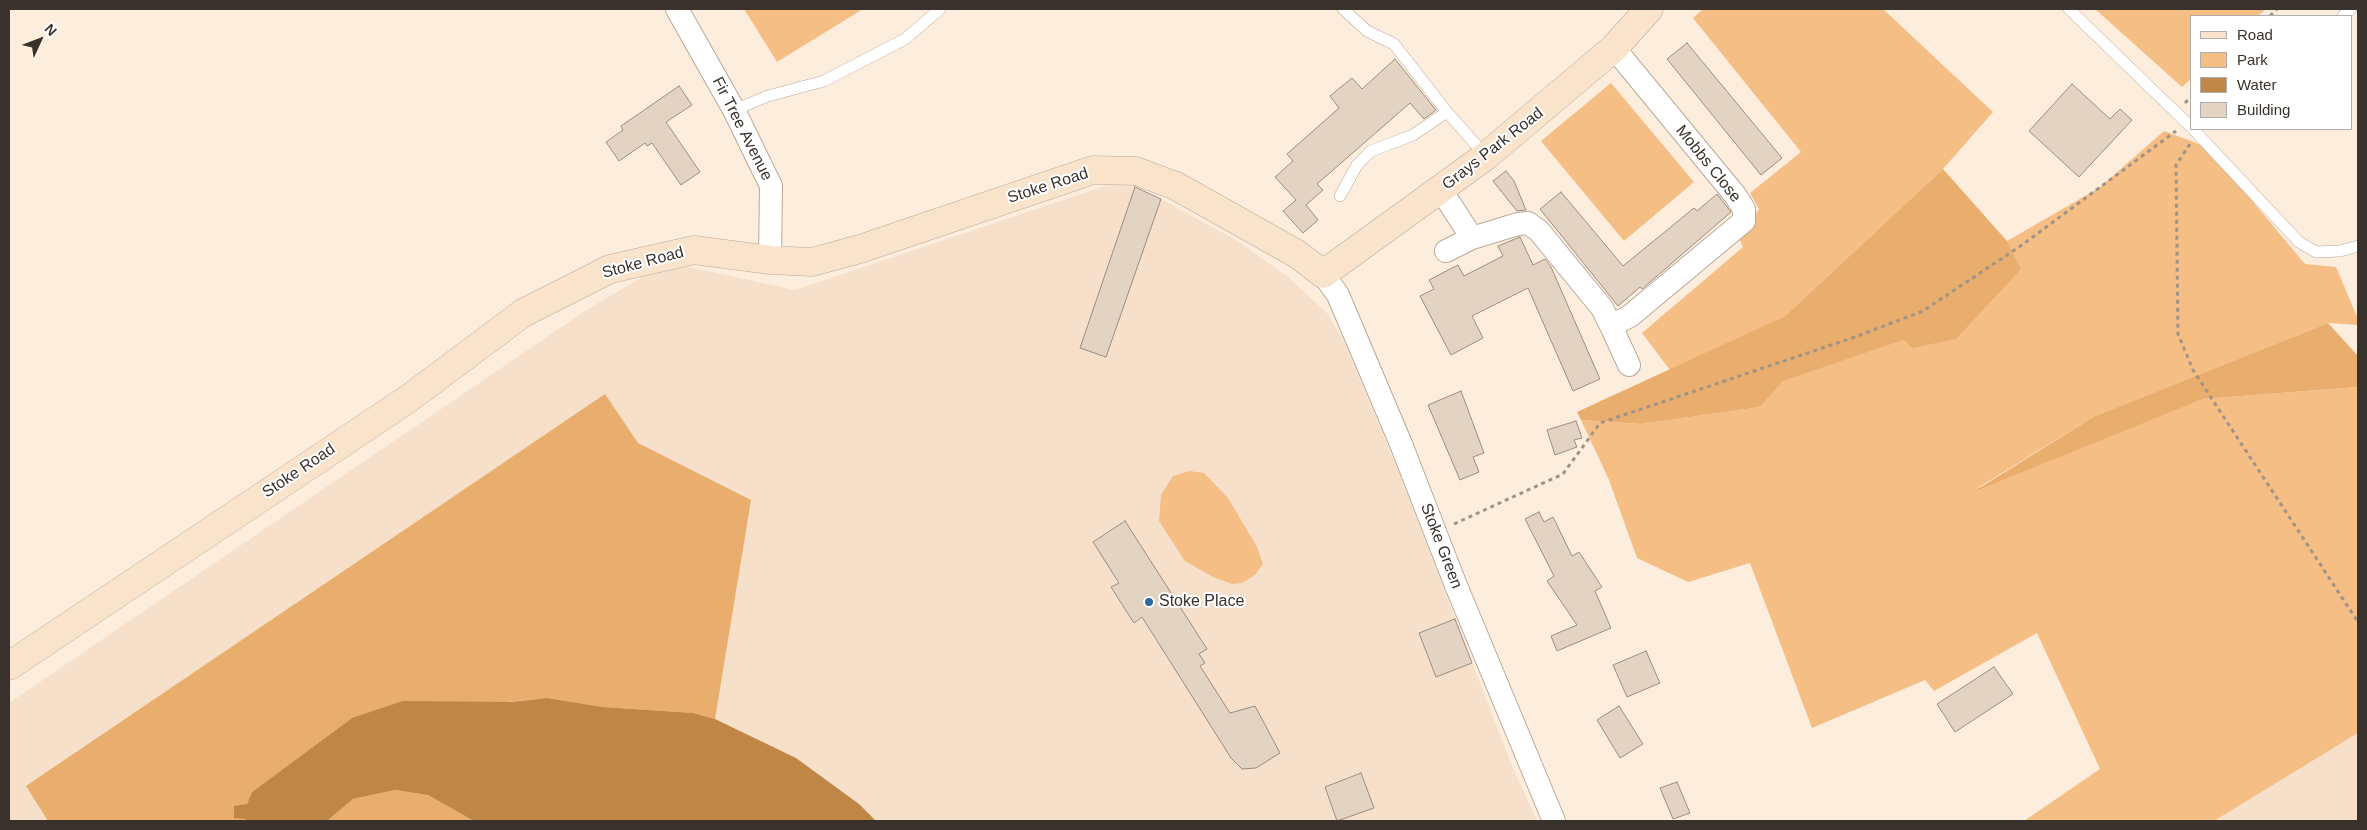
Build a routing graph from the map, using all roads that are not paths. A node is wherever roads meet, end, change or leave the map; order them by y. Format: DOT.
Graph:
graph roads {
  1 [pos="677,9"];
  2 [pos="940,9"];
  3 [pos="1343,9"];
  4 [pos="1649,9"];
  5 [pos="2069,9"];
  6 [pos="1614,48"];
  7 [pos="734,110"];
  8 [pos="1447,112"];
  9 [pos="2190,123"];
  10 [pos="2197,130"];
  11 [pos="1486,156"];
  12 [pos="1441,190"];
  13 [pos="1340,196"];
  14 [pos="1472,238"];
  15 [pos="2358,246"];
  16 [pos="1446,251"];
  17 [pos="770,260"];
  18 [pos="1323,274"];
  19 [pos="1611,326"];
  20 [pos="1628,365"];
  21 [pos="9,666"];
  22 [pos="1554,821"];
  1 -- 7 [label="street, Fir Tree Avenue"];
  2 -- 7 [label="lane"];
  3 -- 8 [label="lane"];
  4 -- 6 [label="main road, Grays Park Road"];
  5 -- 9 [label="lane"];
  6 -- 11 [label="main road, Grays Park Road"];
  6 -- 19 [label="street, Mobbs Close"];
  7 -- 17 [label="street, Fir Tree Avenue"];
  8 -- 11 [label="lane"];
  8 -- 13 [label="lane"];
  10 -- 15 [label="lane"];
  11 -- 12 [label="main road, Grays Park Road"];
  12 -- 14 [label="street"];
  12 -- 18 [label="main road, Grays Park Road"];
  14 -- 16 [label="street"];
  14 -- 19 [label="street"];
  17 -- 18 [label="main road, Stoke Road"];
  17 -- 21 [label="main road, Stoke Road"];
  18 -- 22 [label="street, Stoke Green"];
  19 -- 20 [label="street"];
}
